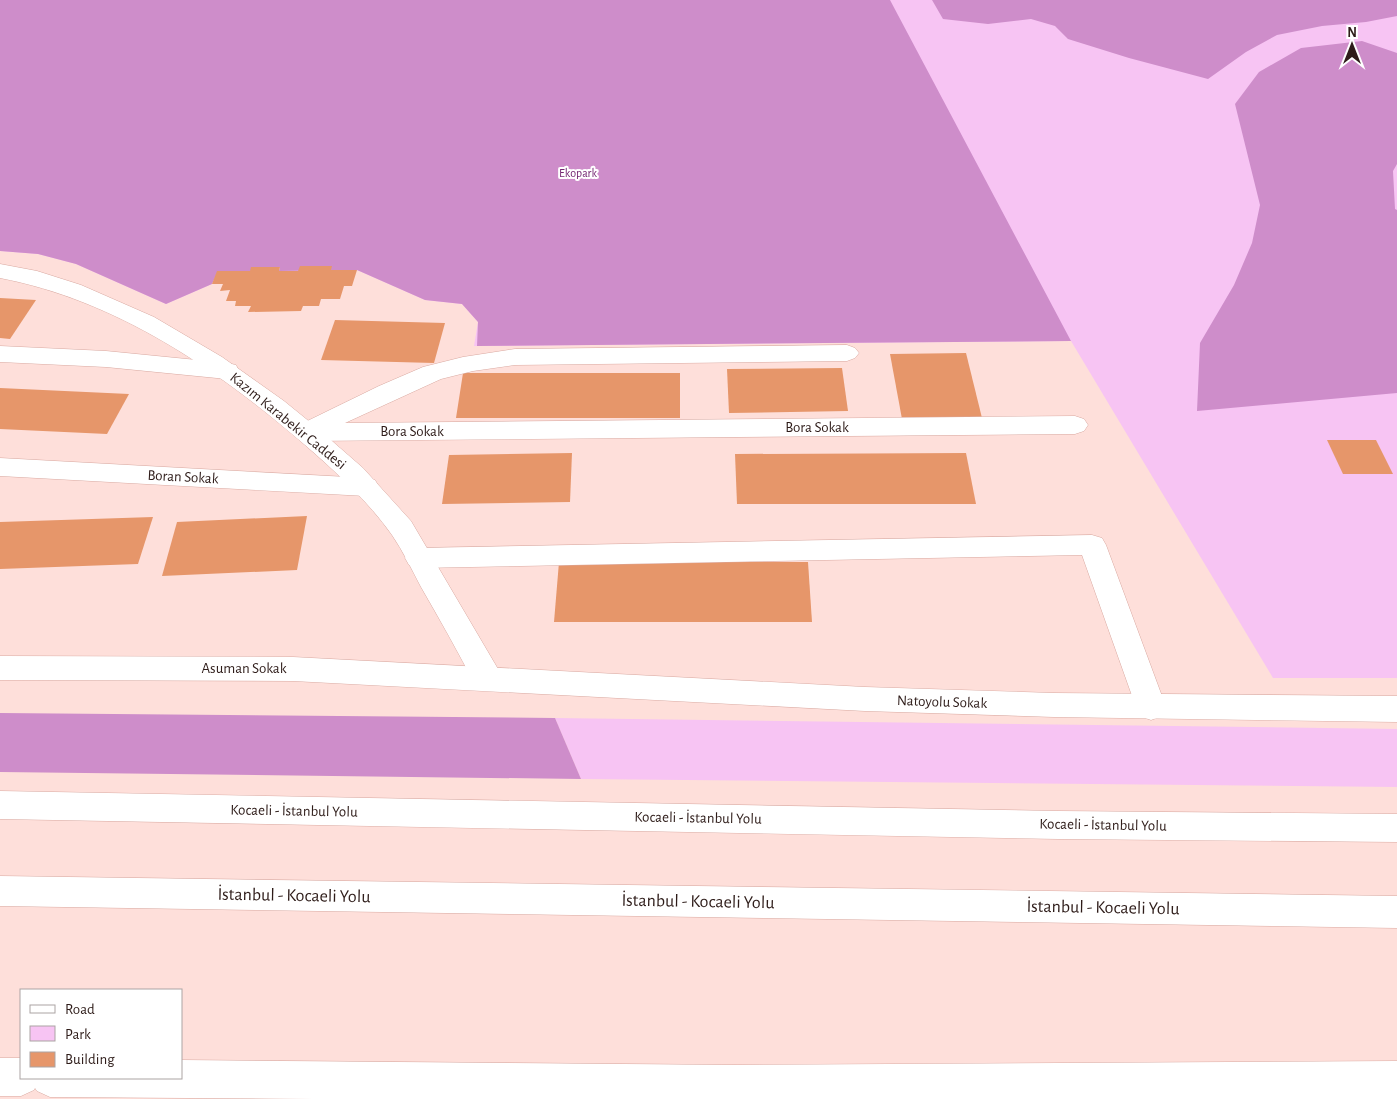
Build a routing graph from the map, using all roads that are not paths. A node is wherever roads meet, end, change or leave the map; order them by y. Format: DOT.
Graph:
graph roads {
  1 [pos="0,271"];
  2 [pos="847,353"];
  3 [pos="0,354"];
  4 [pos="228,371"];
  5 [pos="1074,425"];
  6 [pos="306,432"];
  7 [pos="0,467"];
  8 [pos="366,487"];
  9 [pos="419,558"];
  10 [pos="0,668"];
  11 [pos="487,678"];
  12 [pos="1152,707"];
  13 [pos="1397,709"];
  14 [pos="0,805"];
  15 [pos="1397,828"];
  16 [pos="0,891"];
  17 [pos="1397,912"];
  18 [pos="0,1077"];
  19 [pos="20,1077"];
  20 [pos="163,1079"];
  21 [pos="1397,1080"];
  1 -- 4 [label="main road, Kazım Karabekir Caddesi"];
  2 -- 6 [label="main road"];
  3 -- 4 [label="main road"];
  4 -- 6 [label="main road, Kazım Karabekir Caddesi"];
  5 -- 6 [label="main road, Bora Sokak"];
  6 -- 8 [label="main road, Kazım Karabekir Caddesi"];
  7 -- 8 [label="main road, Boran Sokak"];
  8 -- 9 [label="main road, Kazım Karabekir Caddesi"];
  9 -- 11 [label="main road, Kazım Karabekir Caddesi"];
  9 -- 12 [label="main road"];
  10 -- 11 [label="main road, Asuman Sokak"];
  11 -- 12 [label="main road, Natoyolu Sokak"];
  12 -- 13 [label="main road, Natoyolu Sokak"];
  14 -- 15 [label="main road, Kocaeli - İstanbul Yolu"];
  16 -- 17 [label="main road, İstanbul - Kocaeli Yolu"];
  18 -- 19 [label="main road"];
  20 -- 21 [label="main road"];
}
